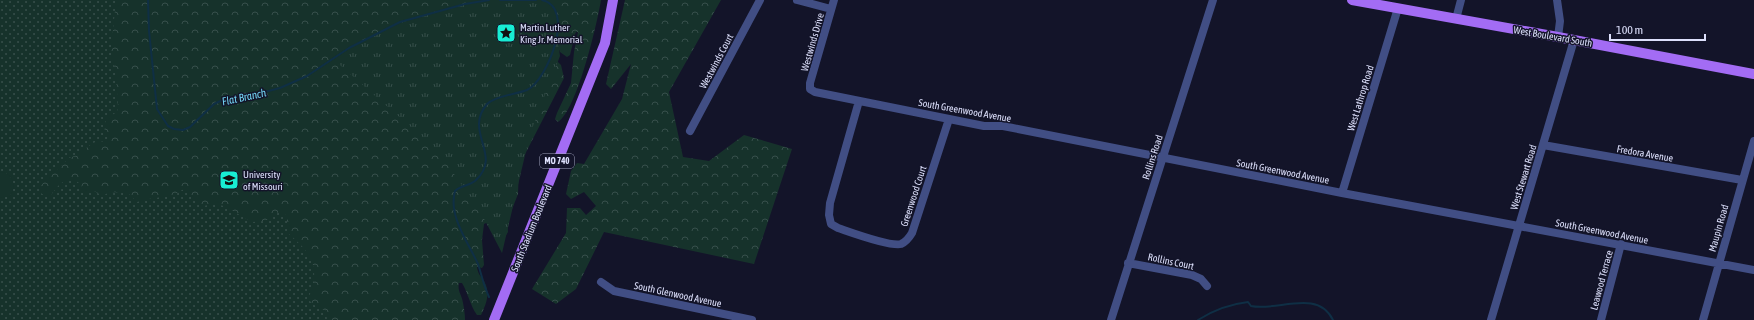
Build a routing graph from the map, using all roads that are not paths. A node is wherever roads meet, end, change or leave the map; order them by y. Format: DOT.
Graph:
graph roads {
  1 [pos="613,0"];
  2 [pos="760,0"];
  3 [pos="797,0"];
  4 [pos="834,0"];
  5 [pos="1213,0"];
  6 [pos="1352,0"];
  7 [pos="1461,0"];
  8 [pos="1557,0"];
  9 [pos="1398,8"];
  10 [pos="831,9"];
  11 [pos="1456,18"];
  12 [pos="1558,37"];
  13 [pos="1574,40"];
  14 [pos="1754,74"];
  15 [pos="810,89"];
  16 [pos="859,101"];
  17 [pos="949,119"];
  18 [pos="690,131"];
  19 [pos="1754,141"];
  20 [pos="1543,145"];
  21 [pos="1162,158"];
  22 [pos="1742,180"];
  23 [pos="1342,193"];
  24 [pos="1519,225"];
  25 [pos="1620,244"];
  26 [pos="1128,263"];
  27 [pos="1718,263"];
  28 [pos="1754,270"];
  29 [pos="601,282"];
  30 [pos="1207,286"];
  31 [pos="494,320"];
  32 [pos="752,320"];
  33 [pos="1111,320"];
  34 [pos="1491,320"];
  35 [pos="1601,320"];
  36 [pos="1703,320"];
  1 -- 31 [label="main road, South Stadium Boulevard / MO 740"];
  2 -- 18 [label="street, Westwinds Court"];
  3 -- 10 [label="street"];
  4 -- 10 [label="street, Westwinds Drive"];
  5 -- 21 [label="street, Rollins Road"];
  6 -- 9 [label="main road, West Boulevard South"];
  7 -- 11 [label="street"];
  8 -- 12 [label="street"];
  9 -- 11 [label="main road, West Boulevard South"];
  9 -- 23 [label="street, West Lathrop Road"];
  10 -- 15 [label="street, Westwinds Drive"];
  11 -- 12 [label="main road, West Boulevard South"];
  12 -- 13 [label="main road, West Boulevard South"];
  13 -- 14 [label="main road, West Boulevard South"];
  13 -- 20 [label="street, West Stewart Road"];
  15 -- 16 [label="street, South Greenwood Avenue"];
  16 -- 17 [label="street, South Greenwood Avenue"];
  16 -- 17 [label="street, Greenwood Court"];
  17 -- 21 [label="street, South Greenwood Avenue"];
  19 -- 22 [label="street, Maupin Road"];
  20 -- 22 [label="street, Fredora Avenue"];
  20 -- 24 [label="street, West Stewart Road"];
  21 -- 23 [label="street, South Greenwood Avenue"];
  21 -- 26 [label="street, Rollins Road"];
  22 -- 27 [label="street, Maupin Road"];
  23 -- 24 [label="street, South Greenwood Avenue"];
  24 -- 25 [label="street, South Greenwood Avenue"];
  24 -- 34 [label="street, West Stewart Road"];
  25 -- 27 [label="street, South Greenwood Avenue"];
  25 -- 35 [label="street, Leawood Terrace"];
  26 -- 30 [label="street, Rollins Court"];
  26 -- 33 [label="street, Rollins Road"];
  27 -- 28 [label="street, South Greenwood Avenue"];
  27 -- 36 [label="street, Maupin Road"];
  29 -- 32 [label="street, South Glenwood Avenue"];
}
